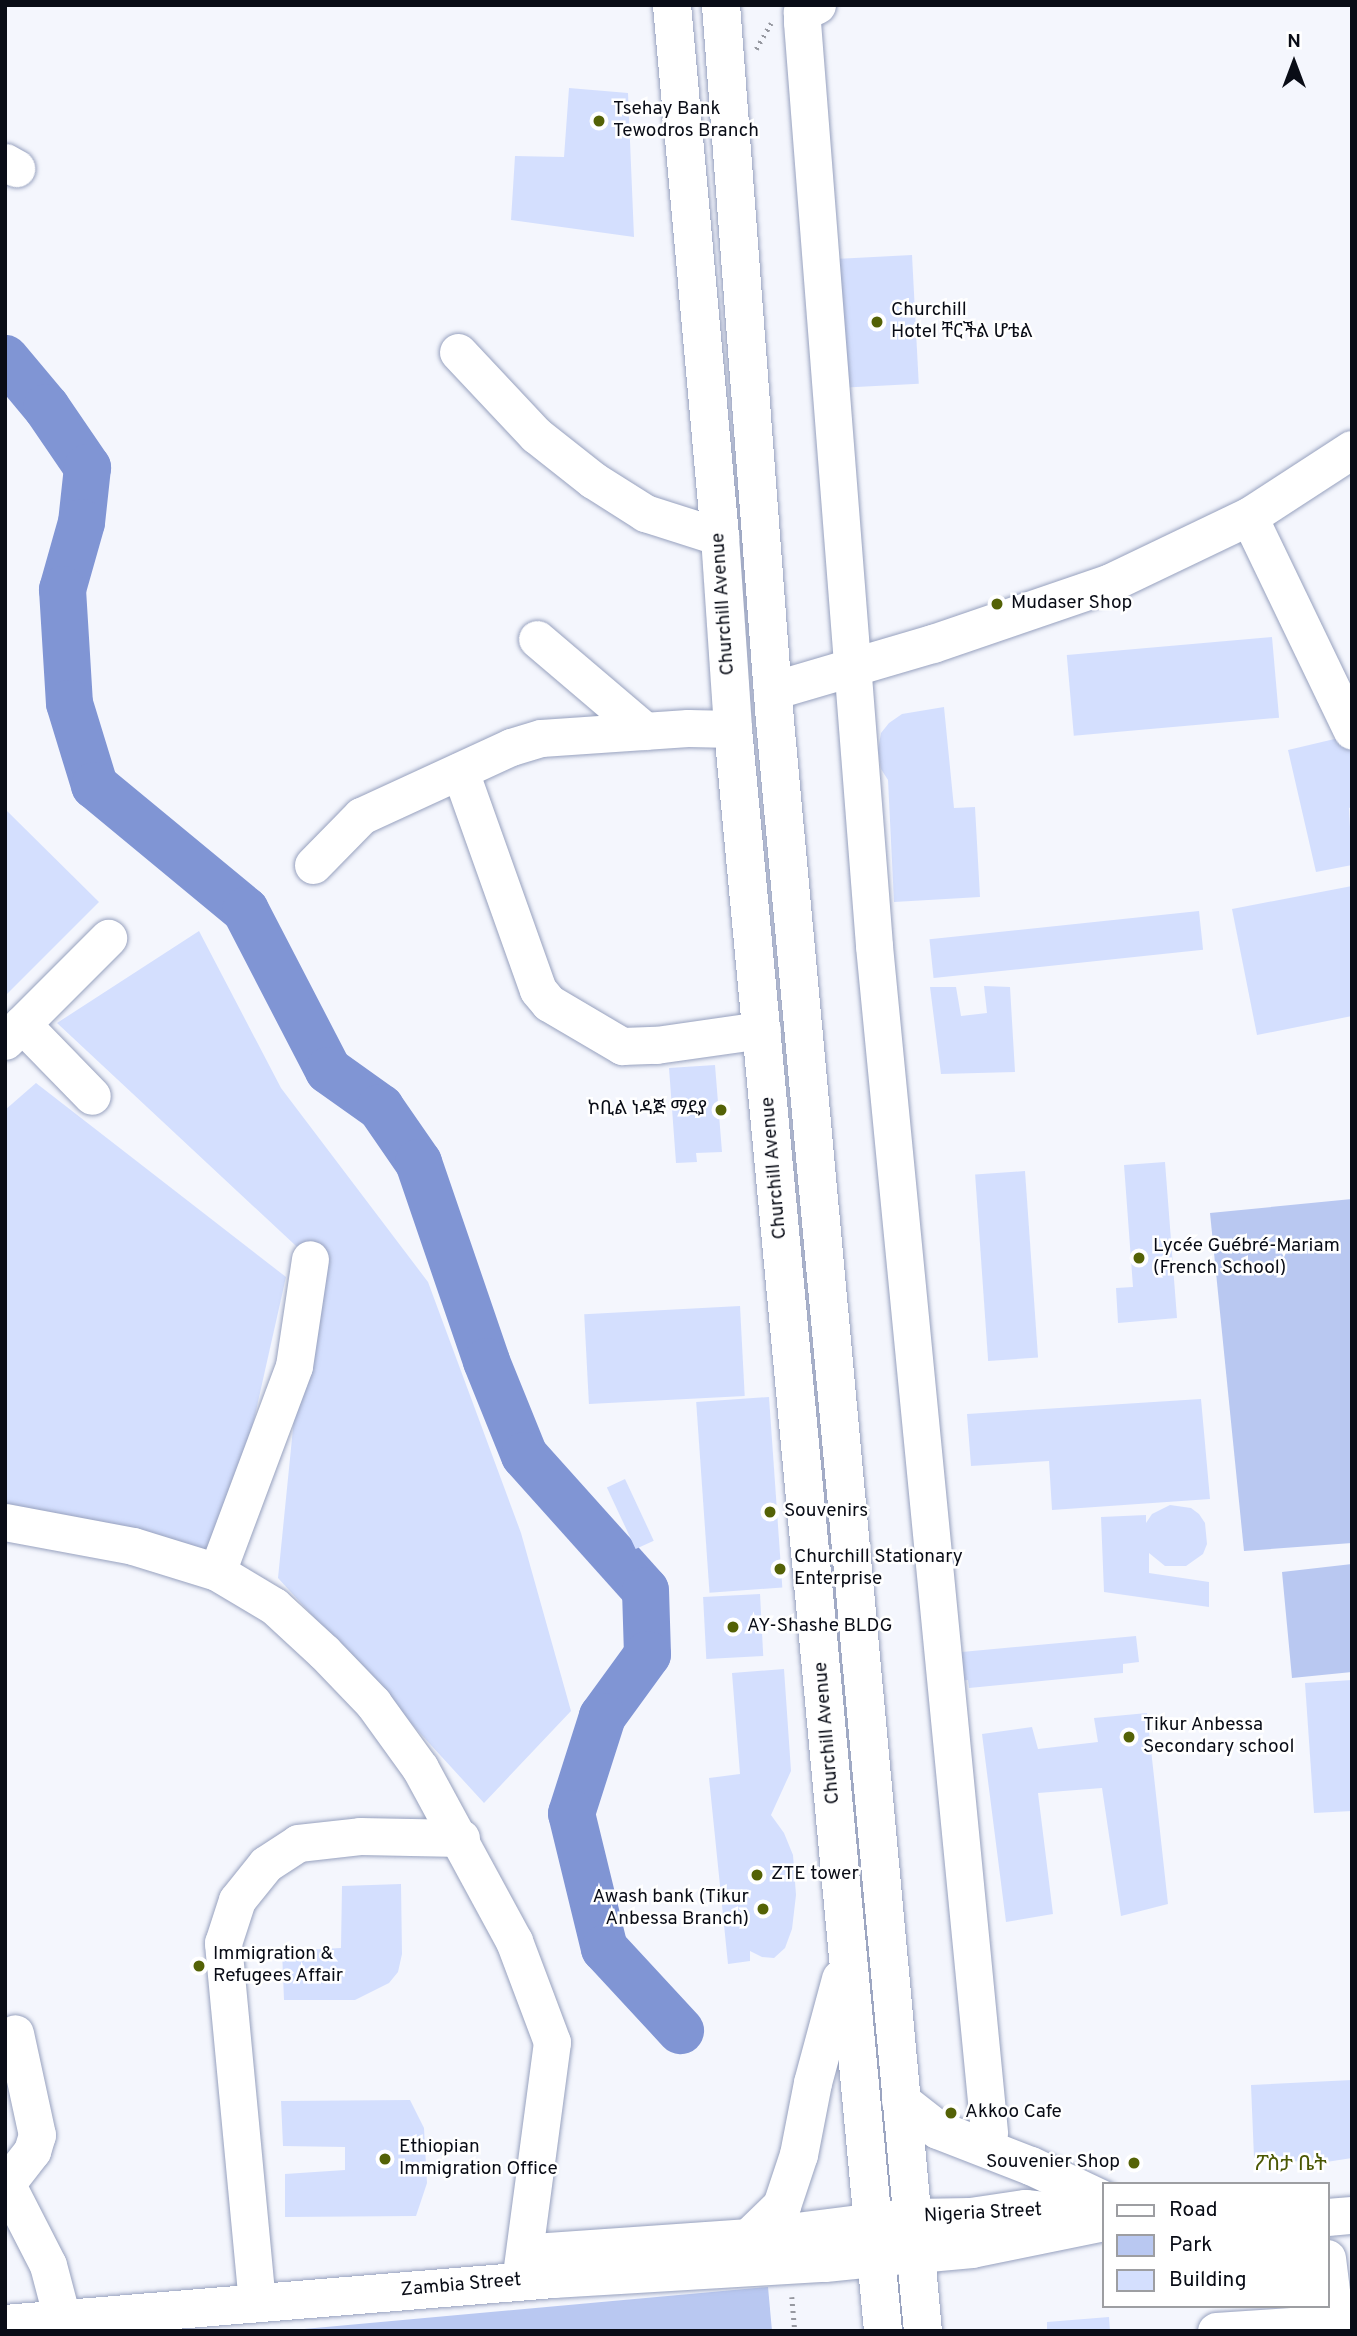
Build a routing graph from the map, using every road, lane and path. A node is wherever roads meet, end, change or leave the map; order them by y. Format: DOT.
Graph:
graph roads {
  1 [pos="672,5"];
  2 [pos="721,5"];
  3 [pos="809,8"];
  4 [pos="724,52"];
  5 [pos="458,352"];
  6 [pos="1352,450"];
  7 [pos="1249,517"];
  8 [pos="720,537"];
  9 [pos="537,639"];
  10 [pos="852,669"];
  11 [pos="773,691"];
  12 [pos="733,729"];
  13 [pos="645,731"];
  14 [pos="1352,731"];
  15 [pos="460,771"];
  16 [pos="313,865"];
  17 [pos="108,938"];
  18 [pos="762,1030"];
  19 [pos="14,1033"];
  20 [pos="92,1096"];
  21 [pos="310,1259"];
  22 [pos="5,1522"];
  23 [pos="217,1572"];
  24 [pos="461,1838"];
  25 [pos="848,1953"];
  26 [pos="15,2034"];
  27 [pos="901,2101"];
  28 [pos="989,2132"];
  29 [pos="6,2182"];
  30 [pos="1352,2214"];
  31 [pos="1100,2215"];
  32 [pos="1329,2217"];
  33 [pos="915,2235"];
  34 [pos="749,2238"];
  35 [pos="875,2240"];
  36 [pos="1329,2266"];
  37 [pos="522,2268"];
  38 [pos="254,2289"];
  39 [pos="5,2298"];
  40 [pos="59,2305"];
  41 [pos="132,2310"];
  42 [pos="1343,2322"];
  43 [pos="5,2324"];
  44 [pos="883,2331"];
  45 [pos="923,2331"];
  46 [pos="1216,2331"];
  1 -- 8 [label="main road, Churchill Avenue"];
  2 -- 4 [label="main road, Churchill Avenue"];
  3 -- 4 [label="path"];
  3 -- 10 [label="street"];
  4 -- 11 [label="main road, Churchill Avenue"];
  5 -- 8 [label="street"];
  6 -- 7 [label="main road"];
  7 -- 10 [label="main road"];
  7 -- 14 [label="street"];
  8 -- 12 [label="main road, Churchill Avenue"];
  9 -- 13 [label="street"];
  10 -- 11 [label="main road"];
  10 -- 28 [label="street"];
  11 -- 27 [label="main road, Churchill Avenue"];
  12 -- 13 [label="street"];
  12 -- 18 [label="main road, Churchill Avenue"];
  13 -- 15 [label="street"];
  15 -- 16 [label="street"];
  15 -- 18 [label="street"];
  17 -- 19 [label="street"];
  18 -- 25 [label="main road, Churchill Avenue"];
  19 -- 20 [label="street"];
  21 -- 23 [label="street"];
  22 -- 23 [label="street"];
  23 -- 24 [label="street"];
  24 -- 37 [label="street"];
  24 -- 38 [label="street"];
  25 -- 34 [label="main road"];
  25 -- 35 [label="main road, Churchill Avenue"];
  26 -- 29 [label="street"];
  27 -- 31 [label="main road"];
  27 -- 33 [label="main road, Churchill Avenue"];
  29 -- 40 [label="street"];
  30 -- 32 [label="street"];
  31 -- 33 [label="street, Nigeria Street"];
  33 -- 35 [label="main road, Zambia Street"];
  33 -- 45 [label="main road, Churchill Avenue"];
  34 -- 35 [label="main road, Zambia Street"];
  34 -- 37 [label="main road, Zambia Street"];
  35 -- 37 [label="main road, Zambia Street"];
  35 -- 44 [label="main road, Churchill Avenue"];
  36 -- 42 [label="street"];
  37 -- 38 [label="main road, Zambia Street"];
  38 -- 41 [label="main road, Zambia Street"];
  39 -- 40 [label="main road, Zambia Street"];
  40 -- 41 [label="main road, Zambia Street"];
  40 -- 43 [label="main road, Zambia Street"];
  42 -- 46 [label="street"];
}
